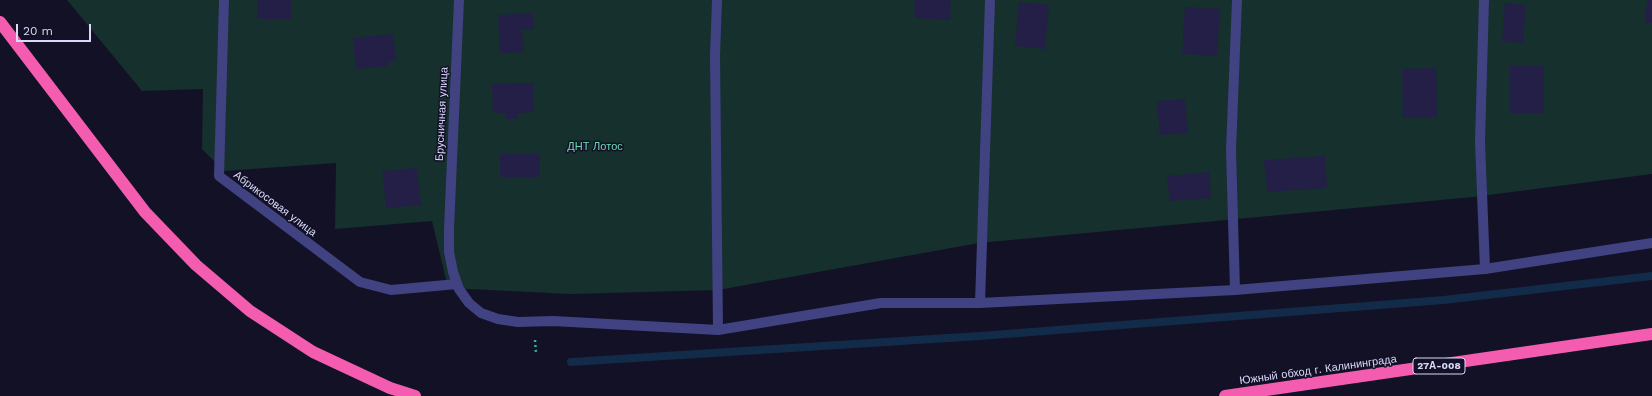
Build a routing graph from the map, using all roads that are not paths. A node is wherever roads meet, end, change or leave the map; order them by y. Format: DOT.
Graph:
graph roads {
  1 [pos="224,0"];
  2 [pos="460,0"];
  3 [pos="717,0"];
  4 [pos="990,0"];
  5 [pos="1237,0"];
  6 [pos="1484,0"];
  7 [pos="0,22"];
  8 [pos="1652,243"];
  9 [pos="1485,270"];
  10 [pos="458,284"];
  11 [pos="1235,290"];
  12 [pos="980,303"];
  13 [pos="718,330"];
  14 [pos="1652,334"];
  15 [pos="415,396"];
  16 [pos="1225,396"];
  1 -- 10 [label="street, Абрикосовая улица"];
  2 -- 10 [label="street, Брусничная улица"];
  3 -- 13 [label="street"];
  4 -- 12 [label="street"];
  5 -- 11 [label="street"];
  6 -- 9 [label="street"];
  7 -- 15 [label="highway"];
  8 -- 9 [label="street, Брусничная улица"];
  9 -- 11 [label="street, Брусничная улица"];
  10 -- 13 [label="street, Брусничная улица"];
  11 -- 12 [label="street, Брусничная улица"];
  12 -- 13 [label="street, Брусничная улица"];
  14 -- 16 [label="highway, Южный обход г. Калининграда / 27А-008"];
}
